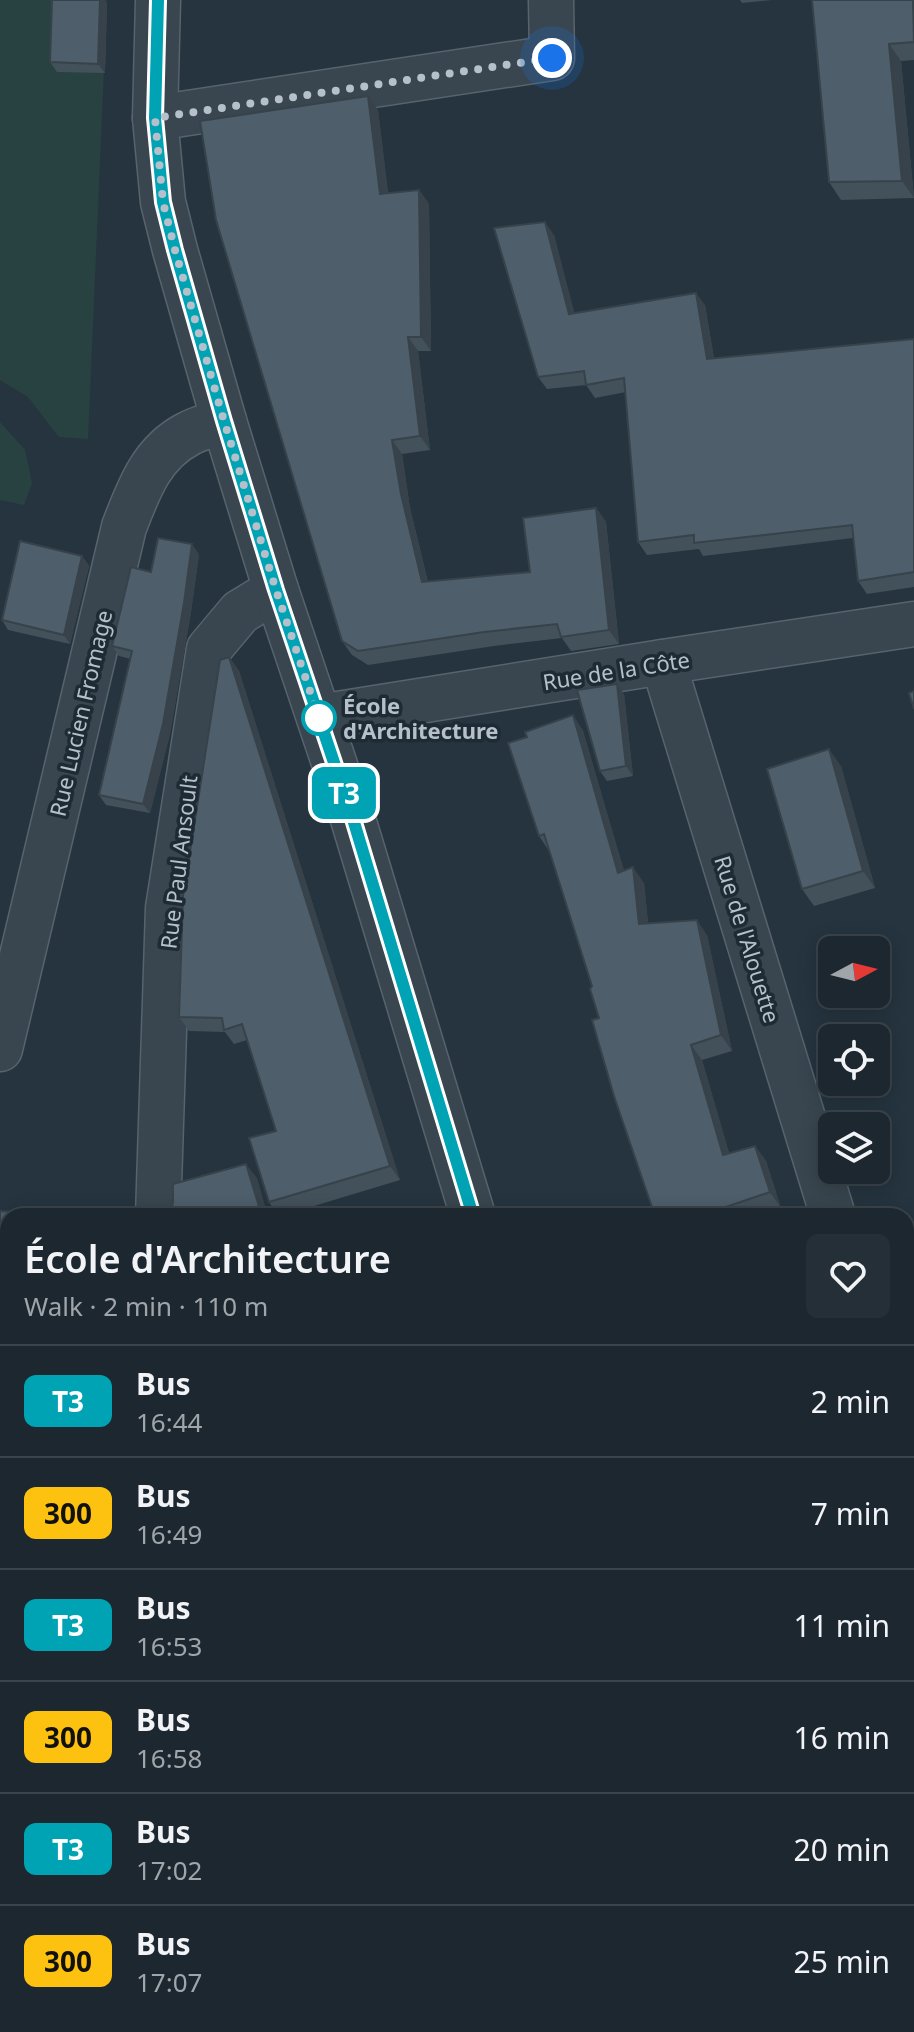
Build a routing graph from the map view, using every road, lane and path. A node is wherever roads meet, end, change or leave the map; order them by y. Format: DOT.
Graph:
graph roads {
  1 [pos="158,0"];
  2 [pos="551,0"];
  3 [pos="155,118"];
  4 [pos="224,421"];
  5 [pos="276,590"];
  6 [pos="914,624"];
  7 [pos="663,662"];
  8 [pos="319,717"];
  9 [pos="0,1049"];
  10 [pos="158,1208"];
  11 [pos="471,1208"];
  12 [pos="831,1208"];
  1 -- 3 [label="street"];
  2 -- 3 [label="street"];
  3 -- 4 [label="street"];
  4 -- 5 [label="street"];
  4 -- 9 [label="street, Rue Lucien Fromage"];
  5 -- 8 [label="street"];
  5 -- 10 [label="street, Rue Paul Ansoult"];
  6 -- 7 [label="street, Rue de la Côte"];
  7 -- 8 [label="street, Rue de la Côte"];
  7 -- 12 [label="street, Rue de l'Alouette"];
  8 -- 11 [label="street"];
}
